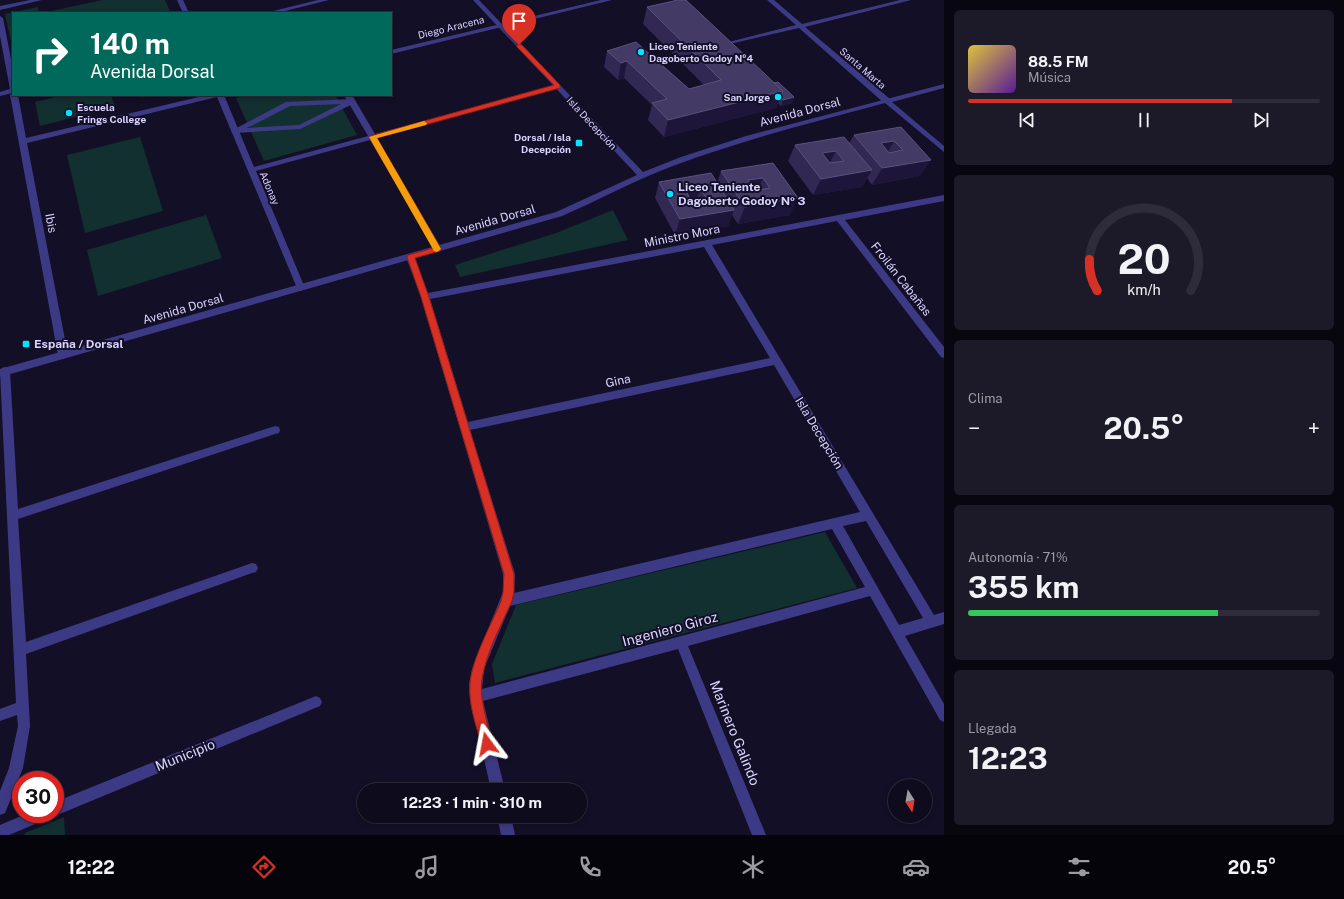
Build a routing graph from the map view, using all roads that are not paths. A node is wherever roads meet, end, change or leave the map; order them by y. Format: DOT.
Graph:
graph roads {
  1 [pos="40,0"];
  2 [pos="180,0"];
  3 [pos="326,0"];
  4 [pos="476,0"];
  5 [pos="609,0"];
  6 [pos="770,0"];
  7 [pos="908,0"];
  8 [pos="0,8"];
  9 [pos="186,12"];
  10 [pos="272,12"];
  11 [pos="0,18"];
  12 [pos="500,25"];
  13 [pos="800,26"];
  14 [pos="718,46"];
  15 [pos="392,52"];
  16 [pos="12,70"];
  17 [pos="558,86"];
  18 [pos="944,86"];
  19 [pos="12,91"];
  20 [pos="0,94"];
  21 [pos="14,96"];
  22 [pos="212,96"];
  23 [pos="220,96"];
  24 [pos="350,98"];
  25 [pos="887,101"];
  26 [pos="235,131"];
  27 [pos="373,137"];
  28 [pos="23,141"];
  29 [pos="944,150"];
  30 [pos="252,170"];
  31 [pos="642,176"];
  32 [pos="944,198"];
  33 [pos="839,218"];
  34 [pos="706,244"];
  35 [pos="438,249"];
  36 [pos="410,257"];
  37 [pos="301,288"];
  38 [pos="425,297"];
  39 [pos="944,354"];
  40 [pos="63,355"];
  41 [pos="776,361"];
  42 [pos="3,372"];
  43 [pos="465,427"];
  44 [pos="275,430"];
  45 [pos="868,514"];
  46 [pos="13,516"];
  47 [pos="835,523"];
  48 [pos="252,568"];
  49 [pos="873,590"];
  50 [pos="506,601"];
  51 [pos="944,618"];
  52 [pos="932,622"];
  53 [pos="896,632"];
  54 [pos="681,642"];
  55 [pos="21,650"];
  56 [pos="476,698"];
  57 [pos="316,702"];
  58 [pos="24,706"];
  59 [pos="0,715"];
  60 [pos="944,716"];
  61 [pos="496,783"];
  62 [pos="64,805"];
  63 [pos="0,808"];
  64 [pos="21,823"];
  65 [pos="505,823"];
  66 [pos="0,832"];
  67 [pos="508,835"];
  68 [pos="759,835"];
  1 -- 8 [label="street"];
  2 -- 9 [label="street"];
  3 -- 10 [label="street"];
  4 -- 12 [label="street, Isla Decepción"];
  5 -- 12 [label="street, Diego Aracena"];
  6 -- 13 [label="street, Santa Marta"];
  7 -- 13 [label="street"];
  11 -- 16 [label="street"];
  12 -- 15 [label="street, Diego Aracena"];
  12 -- 17 [label="street, Isla Decepción"];
  13 -- 14 [label="street"];
  13 -- 25 [label="street, Santa Marta"];
  17 -- 27 [label="street"];
  17 -- 31 [label="street, Isla Decepción"];
  18 -- 25 [label="street, Avenida Dorsal"];
  19 -- 20 [label="street"];
  21 -- 28 [label="street, Ibis"];
  22 -- 28 [label="street"];
  23 -- 26 [label="street, Adonay"];
  24 -- 26 [label="street"];
  24 -- 26 [label="street"];
  24 -- 27 [label="street"];
  25 -- 29 [label="street, Santa Marta"];
  25 -- 31 [label="street, Avenida Dorsal"];
  26 -- 30 [label="street, Adonay"];
  27 -- 30 [label="street"];
  27 -- 35 [label="street"];
  28 -- 40 [label="street, Ibis"];
  30 -- 37 [label="street, Adonay"];
  31 -- 35 [label="street, Avenida Dorsal"];
  32 -- 33 [label="street, Ministro Mora"];
  33 -- 34 [label="street, Ministro Mora"];
  33 -- 39 [label="street, Froilán Cabañas"];
  34 -- 38 [label="street, Ministro Mora"];
  34 -- 41 [label="street, Isla Decepción"];
  35 -- 36 [label="street, Avenida Dorsal"];
  36 -- 37 [label="street, Avenida Dorsal"];
  36 -- 38 [label="street"];
  37 -- 40 [label="street, Avenida Dorsal"];
  38 -- 43 [label="street"];
  40 -- 42 [label="street, Avenida Dorsal"];
  41 -- 43 [label="street, Gina"];
  41 -- 45 [label="street, Isla Decepción"];
  42 -- 46 [label="street"];
  43 -- 50 [label="street"];
  44 -- 46 [label="street"];
  45 -- 47 [label="street"];
  45 -- 52 [label="street, Isla Decepción"];
  46 -- 55 [label="street"];
  47 -- 49 [label="street"];
  47 -- 50 [label="street"];
  48 -- 55 [label="street"];
  49 -- 53 [label="street"];
  49 -- 54 [label="street, Ingeniero Giroz"];
  50 -- 56 [label="street"];
  51 -- 52 [label="street"];
  52 -- 53 [label="street"];
  53 -- 60 [label="street"];
  54 -- 56 [label="street, Ingeniero Giroz"];
  54 -- 68 [label="street, Marinero Galindo"];
  55 -- 58 [label="street"];
  56 -- 61 [label="street"];
  57 -- 62 [label="street, Municipio"];
  58 -- 59 [label="street"];
  58 -- 63 [label="street"];
  64 -- 66 [label="street"];
  65 -- 67 [label="street"];
}
